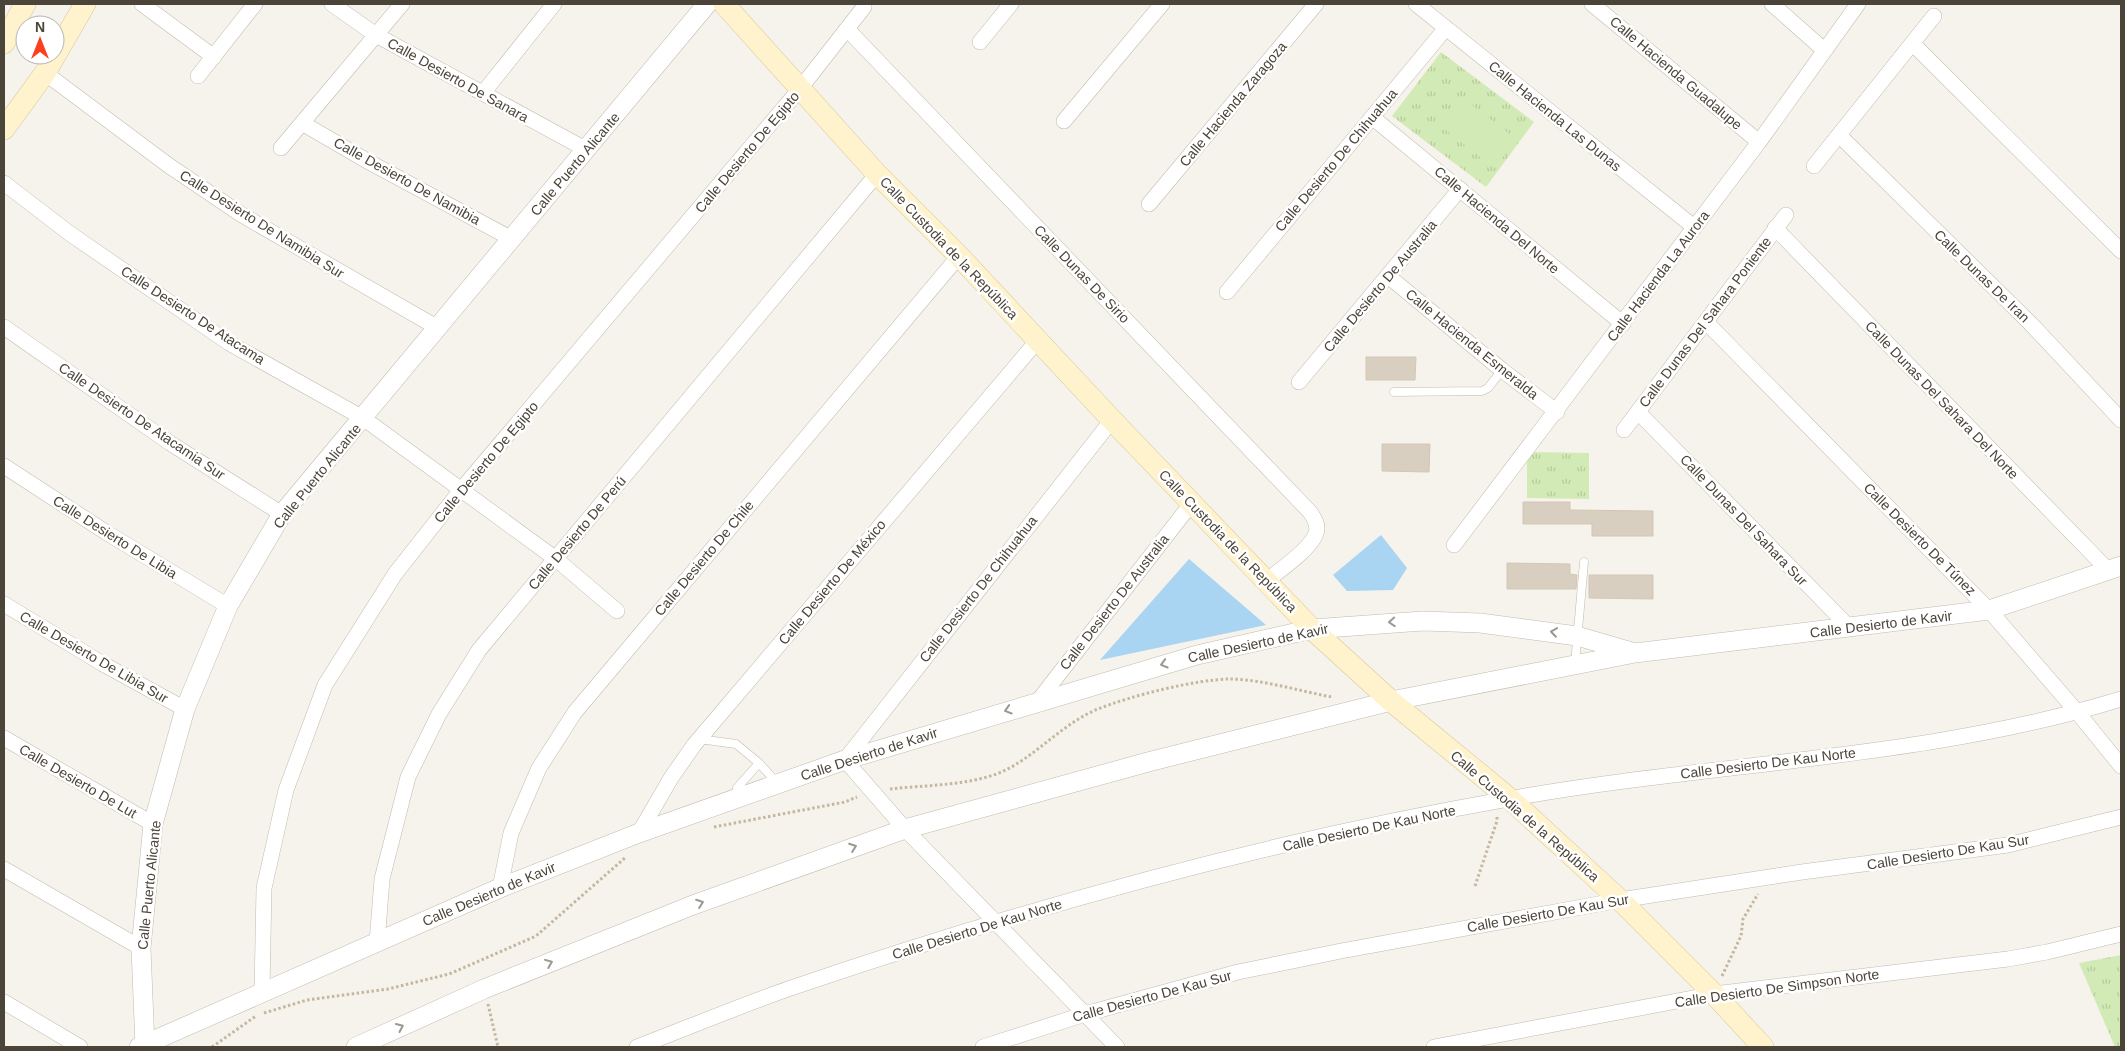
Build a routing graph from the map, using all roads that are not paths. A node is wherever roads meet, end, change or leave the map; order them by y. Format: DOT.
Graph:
graph roads {
  1 [pos="25,4"];
  2 [pos="85,4"];
  3 [pos="142,4"];
  4 [pos="255,4"];
  5 [pos="332,4"];
  6 [pos="402,4"];
  7 [pos="554,4"];
  8 [pos="707,4"];
  9 [pos="724,4"];
  10 [pos="1011,4"];
  11 [pos="1162,4"];
  12 [pos="1316,4"];
  13 [pos="1416,4"];
  14 [pos="1772,4"];
  15 [pos="1858,4"];
  16 [pos="864,7"];
  17 [pos="1602,7"];
  18 [pos="1934,16"];
  19 [pos="1446,28"];
  20 [pos="847,29"];
  21 [pos="376,35"];
  22 [pos="5,39"];
  23 [pos="980,42"];
  24 [pos="1913,44"];
  25 [pos="1824,50"];
  26 [pos="214,57"];
  27 [pos="45,73"];
  28 [pos="198,76"];
  29 [pos="799,90"];
  30 [pos="483,93"];
  31 [pos="1372,117"];
  32 [pos="1064,121"];
  33 [pos="302,123"];
  34 [pos="4,129"];
  35 [pos="1839,135"];
  36 [pos="1759,142"];
  37 [pos="281,148"];
  38 [pos="586,150"];
  39 [pos="1814,166"];
  40 [pos="877,174"];
  41 [pos="4,183"];
  42 [pos="1460,189"];
  43 [pos="1149,204"];
  44 [pos="1786,215"];
  45 [pos="1694,228"];
  46 [pos="1775,228"];
  47 [pos="512,239"];
  48 [pos="2121,251"];
  49 [pos="959,256"];
  50 [pos="1388,276"];
  51 [pos="1226,292"];
  52 [pos="1707,323"];
  53 [pos="1622,324"];
  54 [pos="4,327"];
  55 [pos="438,328"];
  56 [pos="1038,340"];
  57 [pos="1502,370"];
  58 [pos="1299,382"];
  59 [pos="1394,392"];
  60 [pos="1557,412"];
  61 [pos="1638,412"];
  62 [pos="363,418"];
  63 [pos="1112,420"];
  64 [pos="2121,420"];
  65 [pos="1624,430"];
  66 [pos="4,466"];
  67 [pos="461,490"];
  68 [pos="1191,504"];
  69 [pos="282,514"];
  70 [pos="1454,545"];
  71 [pos="556,559"];
  72 [pos="1584,562"];
  73 [pos="2115,569"];
  74 [pos="1266,582"];
  75 [pos="4,604"];
  76 [pos="228,606"];
  77 [pos="1989,610"];
  78 [pos="616,611"];
  79 [pos="1850,628"];
  80 [pos="1312,629"];
  81 [pos="1577,636"];
  82 [pos="1635,653"];
  83 [pos="1576,665"];
  84 [pos="2121,699"];
  85 [pos="1038,701"];
  86 [pos="1391,701"];
  87 [pos="185,709"];
  88 [pos="2078,712"];
  89 [pos="4,738"];
  90 [pos="699,739"];
  91 [pos="845,760"];
  92 [pos="759,763"];
  93 [pos="2121,766"];
  94 [pos="778,784"];
  95 [pos="736,799"];
  96 [pos="1501,800"];
  97 [pos="2121,818"];
  98 [pos="153,824"];
  99 [pos="906,828"];
  100 [pos="639,833"];
  101 [pos="4,869"];
  102 [pos="500,888"];
  103 [pos="1620,900"];
  104 [pos="994,922"];
  105 [pos="2121,934"];
  106 [pos="377,943"];
  107 [pos="141,948"];
  108 [pos="262,991"];
  109 [pos="1711,991"];
  110 [pos="4,1002"];
  111 [pos="1085,1014"];
  112 [pos="80,1047"];
  113 [pos="143,1047"];
  114 [pos="356,1047"];
  115 [pos="637,1047"];
  116 [pos="983,1047"];
  117 [pos="1117,1047"];
  118 [pos="1434,1047"];
  119 [pos="1763,1047"];
  1 -- 22 [label="main road"];
  2 -- 27 [label="main road"];
  3 -- 26 [label="street"];
  4 -- 26 [label="street"];
  5 -- 21 [label="street, Calle Desierto De Sanara"];
  6 -- 21 [label="street"];
  7 -- 30 [label="street"];
  8 -- 38 [label="street, Calle Puerto Alicante"];
  9 -- 29 [label="main road, Calle Custodia de la República"];
  10 -- 23 [label="street"];
  11 -- 32 [label="street"];
  12 -- 43 [label="street, Calle Hacienda Zaragoza"];
  13 -- 19 [label="street, Calle Hacienda Las Dunas"];
  14 -- 25 [label="street"];
  15 -- 25 [label="street, Calle Hacienda La Aurora"];
  16 -- 20 [label="street, Calle Desierto De Egipto"];
  17 -- 36 [label="street, Calle Hacienda Guadalupe"];
  18 -- 24 [label="street"];
  19 -- 31 [label="street, Calle Desierto De Chihuahua"];
  19 -- 45 [label="street, Calle Hacienda Las Dunas"];
  20 -- 29 [label="street, Calle Desierto De Egipto"];
  20 -- 74 [label="street, Calle Dunas De Sirio"];
  21 -- 30 [label="street, Calle Desierto De Sanara"];
  21 -- 33 [label="street"];
  24 -- 35 [label="street"];
  24 -- 48 [label="street"];
  25 -- 36 [label="street, Calle Hacienda La Aurora"];
  26 -- 28 [label="street"];
  27 -- 34 [label="main road"];
  27 -- 55 [label="street, Calle Desierto De Namibia Sur"];
  29 -- 40 [label="main road, Calle Custodia de la República"];
  29 -- 67 [label="street, Calle Desierto De Egipto"];
  30 -- 38 [label="street, Calle Desierto De Sanara"];
  31 -- 42 [label="street, Calle Hacienda Del Norte"];
  31 -- 51 [label="street, Calle Desierto De Chihuahua"];
  33 -- 37 [label="street"];
  33 -- 47 [label="street, Calle Desierto De Namibia"];
  35 -- 39 [label="street"];
  35 -- 64 [label="street, Calle Dunas De Iran"];
  36 -- 45 [label="street, Calle Hacienda La Aurora"];
  38 -- 47 [label="street, Calle Puerto Alicante"];
  40 -- 49 [label="main road, Calle Custodia de la República"];
  40 -- 71 [label="street, Calle Desierto De Perú"];
  41 -- 62 [label="street, Calle Desierto De Atacama"];
  42 -- 50 [label="street, Calle Desierto De Australia"];
  42 -- 53 [label="street, Calle Hacienda Del Norte"];
  44 -- 46 [label="street, Calle Dunas Del Sahara Poniente"];
  45 -- 53 [label="street, Calle Hacienda La Aurora"];
  46 -- 52 [label="street, Calle Dunas Del Sahara Poniente"];
  46 -- 73 [label="street, Calle Dunas Del Sahara Del Norte"];
  47 -- 55 [label="street, Calle Puerto Alicante"];
  49 -- 56 [label="main road, Calle Custodia de la República"];
  49 -- 102 [label="street, Calle Desierto De Chile"];
  50 -- 57 [label="street, Calle Hacienda Esmeralda"];
  50 -- 58 [label="street, Calle Desierto De Australia"];
  52 -- 61 [label="street, Calle Dunas Del Sahara Poniente"];
  52 -- 77 [label="street, Calle Desierto De Túnez"];
  53 -- 60 [label="street, Calle Hacienda La Aurora"];
  54 -- 69 [label="street, Calle Desierto De Atacamia Sur"];
  55 -- 62 [label="street, Calle Puerto Alicante"];
  56 -- 63 [label="main road, Calle Custodia de la República"];
  56 -- 90 [label="street, Calle Desierto De México"];
  57 -- 59 [label="lane"];
  57 -- 60 [label="street, Calle Hacienda Esmeralda"];
  60 -- 70 [label="street, Calle Hacienda La Aurora"];
  61 -- 65 [label="street, Calle Dunas Del Sahara Poniente"];
  61 -- 79 [label="street, Calle Dunas Del Sahara Sur"];
  62 -- 67 [label="street, Calle Desierto De Atacama"];
  62 -- 69 [label="street, Calle Puerto Alicante"];
  63 -- 68 [label="main road, Calle Custodia de la República"];
  63 -- 91 [label="street, Calle Desierto De Chihuahua"];
  66 -- 76 [label="street, Calle Desierto De Libia"];
  67 -- 71 [label="street, Calle Desierto De Atacama"];
  67 -- 108 [label="street, Calle Desierto De Egipto"];
  68 -- 74 [label="main road, Calle Custodia de la República"];
  68 -- 85 [label="street, Calle Desierto De Australia"];
  69 -- 76 [label="street, Calle Puerto Alicante"];
  71 -- 78 [label="street, Calle Desierto De Atacama"];
  71 -- 106 [label="street, Calle Desierto De Perú"];
  72 -- 81 [label="lane"];
  73 -- 77 [label="street, Calle Desierto de Kavir"];
  74 -- 80 [label="main road, Calle Custodia de la República"];
  75 -- 87 [label="street, Calle Desierto De Libia Sur"];
  76 -- 87 [label="street, Calle Puerto Alicante"];
  77 -- 79 [label="street, Calle Desierto de Kavir"];
  77 -- 88 [label="street, Calle Desierto De Túnez"];
  79 -- 82 [label="street, Calle Desierto de Kavir"];
  81 -- 80 [label="street, Calle Desierto de Kavir, one-way"];
  80 -- 85 [label="street, Calle Desierto de Kavir, one-way"];
  80 -- 86 [label="main road, Calle Custodia de la República"];
  81 -- 82 [label="street, Calle Desierto de Kavir"];
  81 -- 83 [label="lane"];
  82 -- 83 [label="street, Calle Desierto de Kavir"];
  83 -- 86 [label="street, Calle Desierto de Kavir"];
  84 -- 88 [label="street, Calle Desierto De Kau Norte"];
  85 -- 91 [label="street, Calle Desierto de Kavir, one-way"];
  86 -- 96 [label="main road, Calle Custodia de la República"];
  86 -- 99 [label="street, Calle Desierto de Kavir"];
  87 -- 98 [label="street, Calle Puerto Alicante"];
  88 -- 93 [label="street, Calle Desierto De Túnez"];
  88 -- 96 [label="street, Calle Desierto De Kau Norte"];
  89 -- 98 [label="street, Calle Desierto De Lut"];
  90 -- 92 [label="lane"];
  90 -- 100 [label="street, Calle Desierto De México"];
  91 -- 94 [label="street, Calle Desierto de Kavir"];
  91 -- 99 [label="street"];
  92 -- 94 [label="lane"];
  92 -- 95 [label="lane"];
  94 -- 95 [label="street, Calle Desierto de Kavir"];
  95 -- 100 [label="street, Calle Desierto de Kavir"];
  96 -- 103 [label="main road, Calle Custodia de la República"];
  96 -- 104 [label="street, Calle Desierto De Kau Norte"];
  97 -- 103 [label="street, Calle Desierto De Kau Sur"];
  98 -- 107 [label="street, Calle Puerto Alicante"];
  99 -- 104 [label="street"];
  114 -- 99 [label="street, Calle Desierto de Kavir, one-way"];
  100 -- 102 [label="street, Calle Desierto de Kavir"];
  101 -- 107 [label="street"];
  102 -- 106 [label="street, Calle Desierto de Kavir"];
  103 -- 109 [label="main road, Calle Custodia de la República"];
  103 -- 111 [label="street, Calle Desierto De Kau Sur"];
  104 -- 111 [label="street"];
  104 -- 115 [label="street, Calle Desierto De Kau Norte"];
  105 -- 109 [label="street, Calle Desierto De Simpson Norte"];
  106 -- 108 [label="street, Calle Desierto de Kavir"];
  107 -- 113 [label="street, Calle Puerto Alicante"];
  108 -- 113 [label="street, Calle Desierto de Kavir"];
  109 -- 118 [label="street, Calle Desierto De Simpson Norte"];
  109 -- 119 [label="main road, Calle Custodia de la República"];
  110 -- 112 [label="street"];
  111 -- 116 [label="street, Calle Desierto De Kau Sur"];
  111 -- 117 [label="street"];
}
